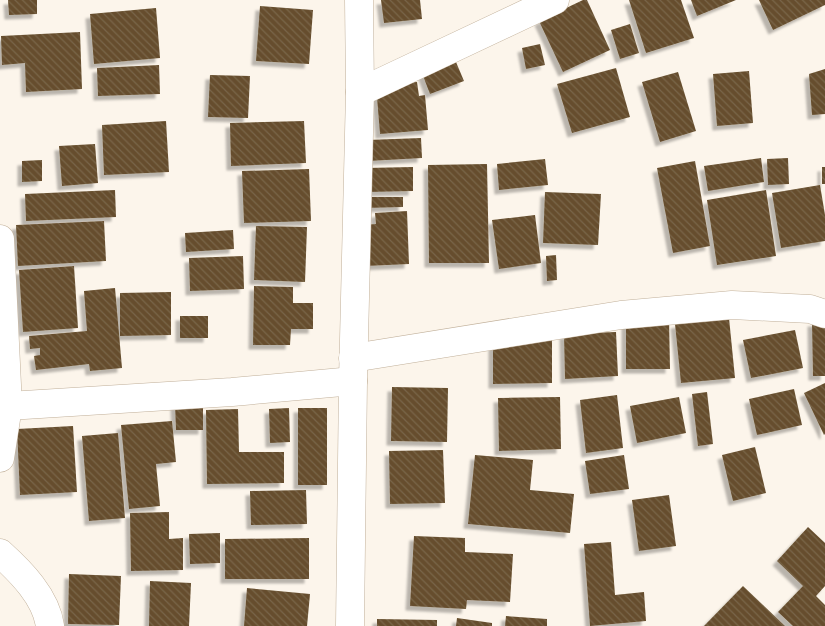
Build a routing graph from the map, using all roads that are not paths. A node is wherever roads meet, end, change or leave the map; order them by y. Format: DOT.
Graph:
graph roads {
  1 [pos="359,0"];
  2 [pos="555,0"];
  3 [pos="360,92"];
  4 [pos="0,239"];
  5 [pos="825,314"];
  6 [pos="353,369"];
  7 [pos="8,406"];
  8 [pos="0,458"];
  9 [pos="0,552"];
  10 [pos="50,626"];
  11 [pos="350,626"];
  1 -- 3 [label="street"];
  2 -- 3 [label="street"];
  3 -- 6 [label="street"];
  4 -- 7 [label="street"];
  5 -- 6 [label="street"];
  6 -- 7 [label="street"];
  6 -- 11 [label="street"];
  7 -- 8 [label="street"];
  9 -- 10 [label="street"];
}
